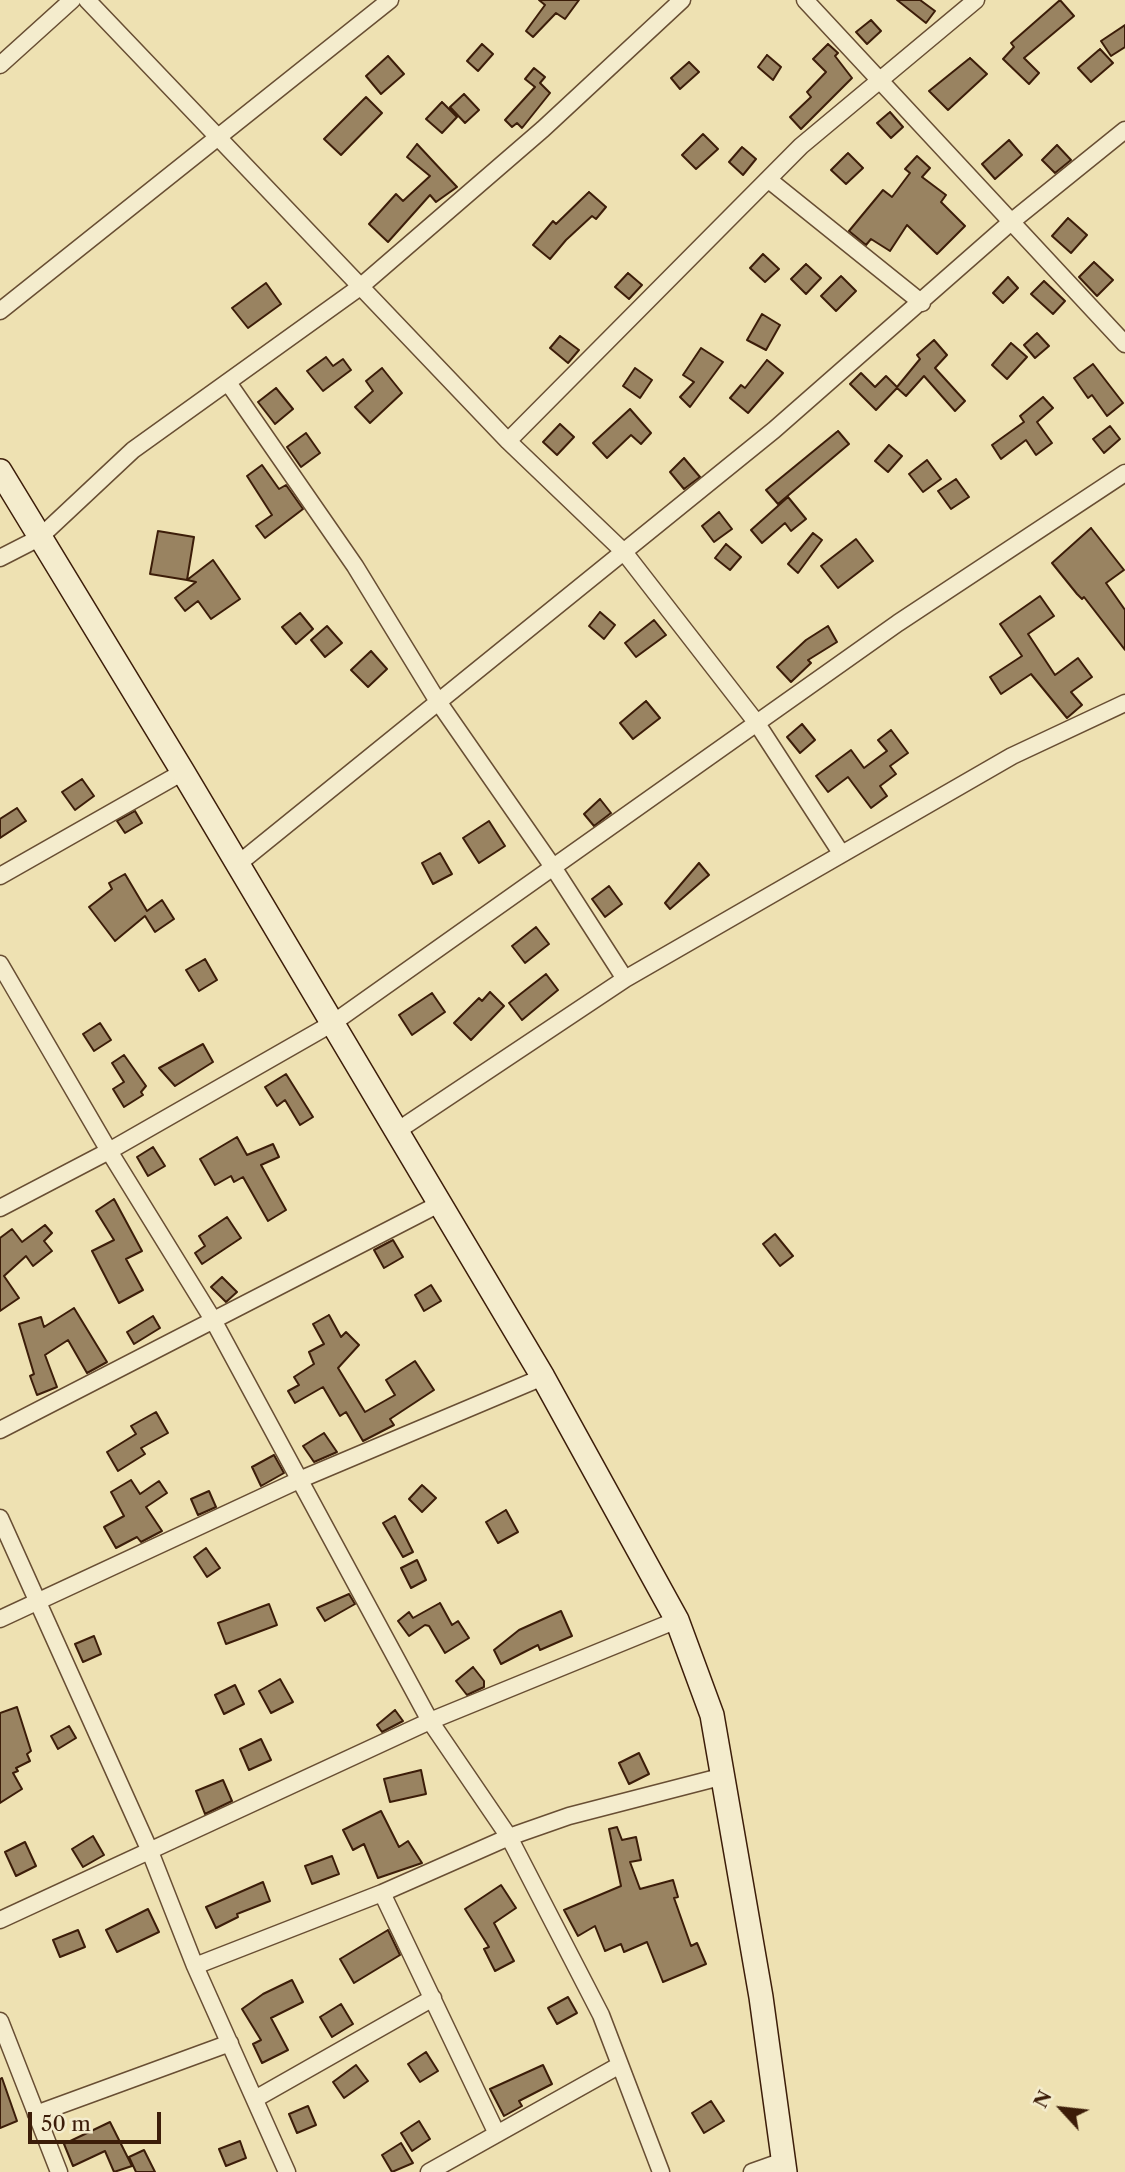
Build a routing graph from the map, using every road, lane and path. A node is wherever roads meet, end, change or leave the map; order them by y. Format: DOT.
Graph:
graph roads {
  1 [pos="72,0"];
  2 [pos="87,0"];
  3 [pos="390,0"];
  4 [pos="682,0"];
  5 [pos="805,0"];
  6 [pos="976,0"];
  7 [pos="0,65"];
  8 [pos="879,80"];
  9 [pos="1125,130"];
  10 [pos="221,137"];
  11 [pos="769,180"];
  12 [pos="1011,222"];
  13 [pos="360,287"];
  14 [pos="922,303"];
  15 [pos="0,311"];
  16 [pos="1125,344"];
  17 [pos="229,384"];
  18 [pos="508,441"];
  19 [pos="0,471"];
  20 [pos="1125,472"];
  21 [pos="39,538"];
  22 [pos="624,552"];
  23 [pos="0,558"];
  24 [pos="437,699"];
  25 [pos="1125,703"];
  26 [pos="756,722"];
  27 [pos="183,772"];
  28 [pos="841,853"];
  29 [pos="238,864"];
  30 [pos="554,867"];
  31 [pos="0,876"];
  32 [pos="0,964"];
  33 [pos="625,979"];
  34 [pos="333,1024"];
  35 [pos="397,1131"];
  36 [pos="108,1151"];
  37 [pos="440,1203"];
  38 [pos="0,1208"];
  39 [pos="212,1318"];
  40 [pos="543,1377"];
  41 [pos="0,1430"];
  42 [pos="299,1480"];
  43 [pos="0,1518"];
  44 [pos="37,1603"];
  45 [pos="0,1619"];
  46 [pos="677,1620"];
  47 [pos="430,1721"];
  48 [pos="724,1776"];
  49 [pos="509,1837"];
  50 [pos="149,1849"];
  51 [pos="382,1893"];
  52 [pos="0,1920"];
  53 [pos="195,1966"];
  54 [pos="433,1998"];
  55 [pos="0,2021"];
  56 [pos="230,2043"];
  57 [pos="620,2065"];
  58 [pos="255,2099"];
  59 [pos="36,2114"];
  60 [pos="497,2134"];
  61 [pos="784,2166"];
  62 [pos="286,2169"];
  63 [pos="59,2172"];
  64 [pos="269,2172"];
  65 [pos="429,2172"];
  66 [pos="661,2172"];
  67 [pos="752,2172"];
  1 -- 7 [label="street"];
  2 -- 10 [label="street"];
  3 -- 10 [label="street"];
  4 -- 13 [label="street"];
  5 -- 8 [label="street"];
  6 -- 8 [label="street"];
  8 -- 11 [label="street"];
  8 -- 12 [label="street"];
  9 -- 12 [label="street"];
  10 -- 13 [label="street"];
  10 -- 15 [label="street"];
  11 -- 14 [label="street"];
  11 -- 18 [label="street"];
  12 -- 14 [label="street"];
  12 -- 16 [label="street"];
  13 -- 17 [label="street"];
  13 -- 18 [label="street"];
  14 -- 22 [label="street"];
  17 -- 21 [label="street"];
  17 -- 24 [label="street"];
  18 -- 22 [label="street"];
  19 -- 21 [label="main road"];
  20 -- 26 [label="street"];
  21 -- 23 [label="street"];
  21 -- 27 [label="main road"];
  22 -- 24 [label="street"];
  22 -- 26 [label="street"];
  24 -- 29 [label="street"];
  24 -- 30 [label="street"];
  25 -- 28 [label="street"];
  26 -- 28 [label="street"];
  26 -- 30 [label="street"];
  27 -- 29 [label="main road"];
  27 -- 31 [label="street"];
  28 -- 33 [label="street"];
  29 -- 34 [label="main road"];
  30 -- 33 [label="street"];
  30 -- 34 [label="street"];
  32 -- 36 [label="street"];
  33 -- 35 [label="street"];
  34 -- 35 [label="main road"];
  34 -- 36 [label="street"];
  35 -- 37 [label="main road"];
  36 -- 38 [label="street"];
  36 -- 39 [label="street"];
  37 -- 39 [label="street"];
  37 -- 40 [label="main road"];
  39 -- 41 [label="street"];
  39 -- 42 [label="street"];
  40 -- 42 [label="street"];
  40 -- 46 [label="main road"];
  42 -- 44 [label="street"];
  42 -- 47 [label="street"];
  43 -- 44 [label="street"];
  44 -- 45 [label="street"];
  44 -- 50 [label="street"];
  46 -- 47 [label="street"];
  46 -- 48 [label="main road"];
  47 -- 49 [label="street"];
  47 -- 50 [label="street"];
  48 -- 49 [label="street"];
  48 -- 61 [label="main road"];
  49 -- 51 [label="street"];
  49 -- 57 [label="street"];
  50 -- 52 [label="street"];
  50 -- 53 [label="street"];
  51 -- 53 [label="street"];
  51 -- 54 [label="street"];
  53 -- 56 [label="street"];
  54 -- 58 [label="street"];
  54 -- 60 [label="street"];
  55 -- 59 [label="street"];
  56 -- 58 [label="street"];
  56 -- 59 [label="street"];
  57 -- 60 [label="street"];
  57 -- 66 [label="street"];
  58 -- 62 [label="street"];
  59 -- 63 [label="street"];
  60 -- 65 [label="street"];
  61 -- 67 [label="street"];
  62 -- 64 [label="street"];
}
